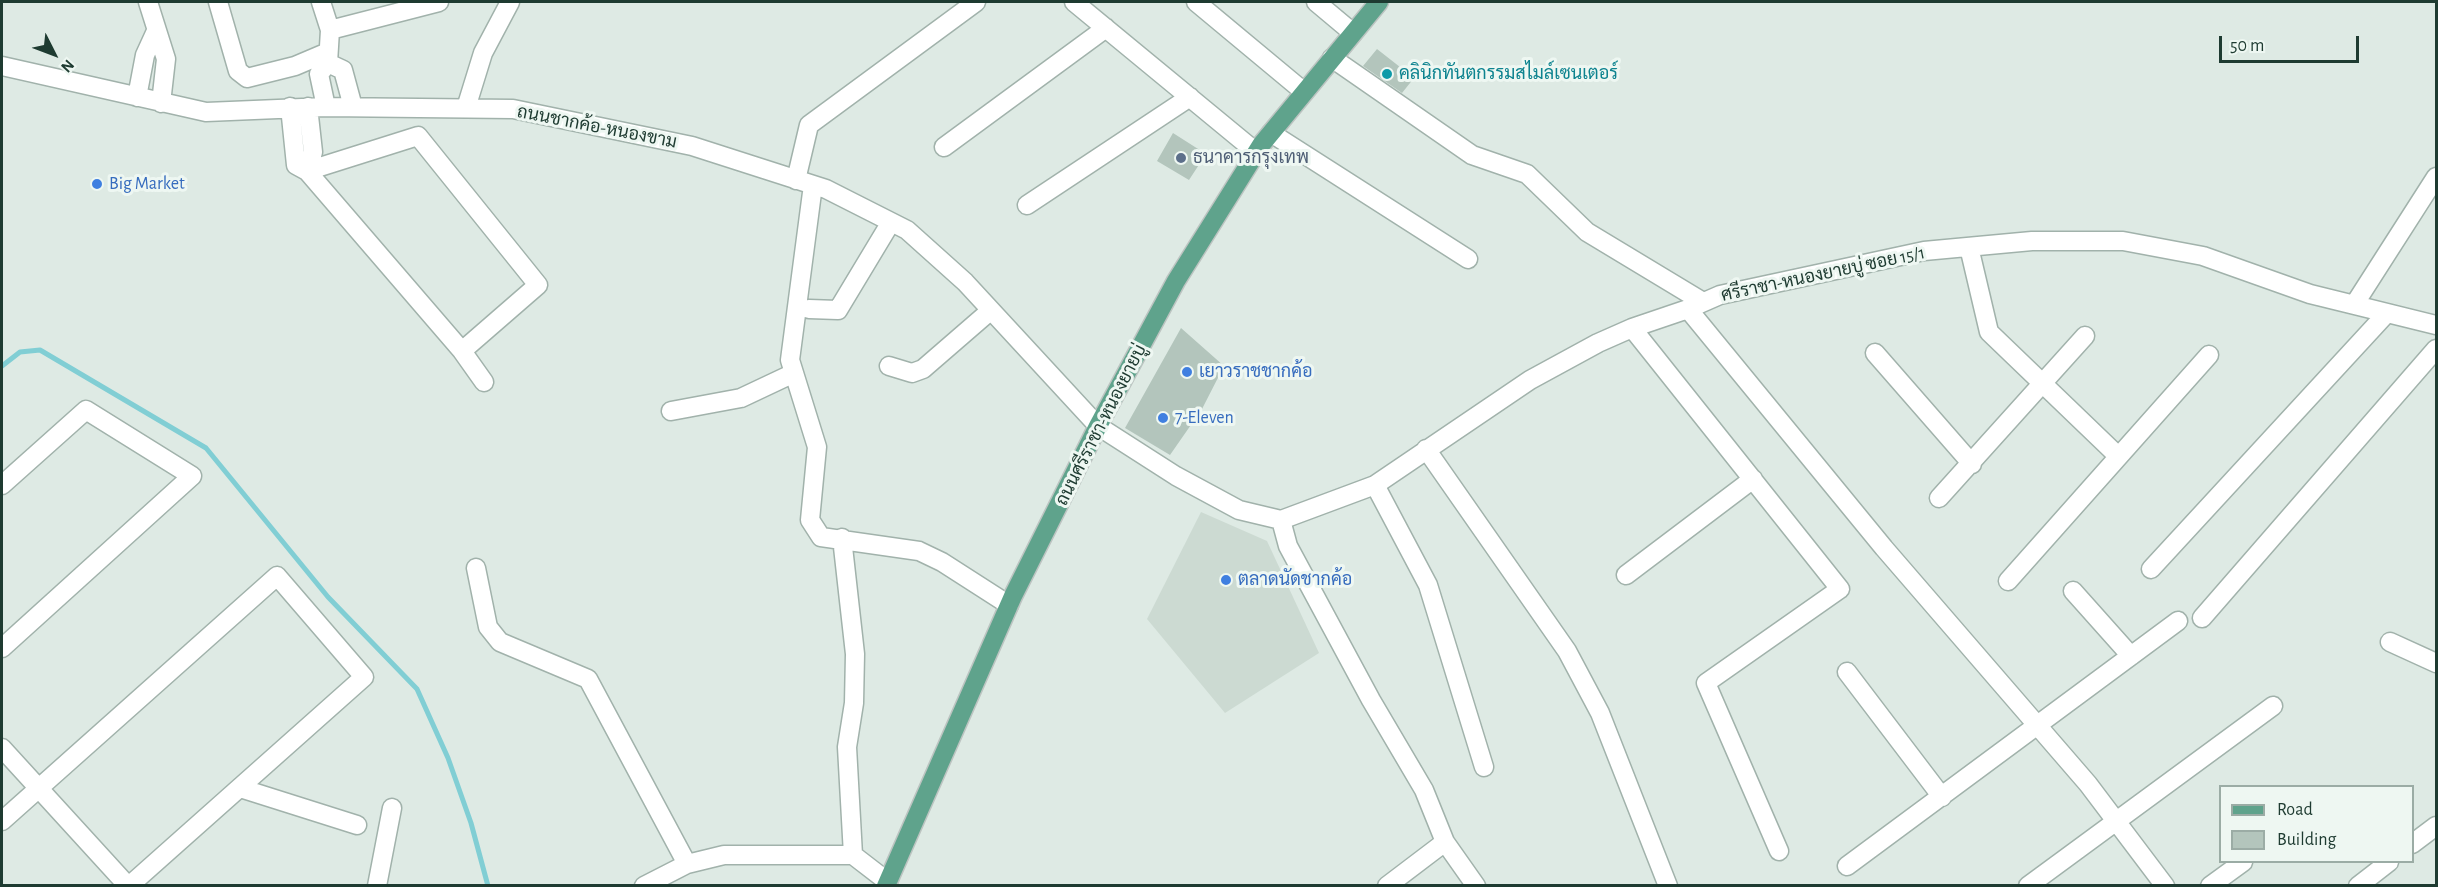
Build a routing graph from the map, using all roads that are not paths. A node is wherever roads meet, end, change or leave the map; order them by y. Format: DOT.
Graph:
graph roads {
  1 [pos="148,2"];
  2 [pos="218,2"];
  3 [pos="321,2"];
  4 [pos="439,2"];
  5 [pos="510,2"];
  6 [pos="976,2"];
  7 [pos="1074,2"];
  8 [pos="1196,2"];
  9 [pos="1316,2"];
  10 [pos="1379,2"];
  11 [pos="1106,28"];
  12 [pos="330,30"];
  13 [pos="156,31"];
  14 [pos="1353,33"];
  15 [pos="328,58"];
  16 [pos="1332,58"];
  17 [pos="2,66"];
  18 [pos="1303,92"];
  19 [pos="137,97"];
  20 [pos="1190,97"];
  21 [pos="161,103"];
  22 [pos="308,107"];
  23 [pos="353,107"];
  24 [pos="466,108"];
  25 [pos="1270,133"];
  26 [pos="944,147"];
  27 [pos="1256,153"];
  28 [pos="307,171"];
  29 [pos="2436,177"];
  30 [pos="805,182"];
  31 [pos="1027,205"];
  32 [pos="891,222"];
  33 [pos="1969,247"];
  34 [pos="1468,259"];
  35 [pos="2354,305"];
  36 [pos="1695,306"];
  37 [pos="809,309"];
  38 [pos="990,311"];
  39 [pos="2387,313"];
  40 [pos="2436,325"];
  41 [pos="1632,328"];
  42 [pos="2085,336"];
  43 [pos="2436,349"];
  44 [pos="462,351"];
  45 [pos="1875,352"];
  46 [pos="2210,355"];
  47 [pos="889,366"];
  48 [pos="794,373"];
  49 [pos="484,382"];
  50 [pos="2044,385"];
  51 [pos="671,411"];
  52 [pos="1098,426"];
  53 [pos="1426,449"];
  54 [pos="2118,456"];
  55 [pos="1972,464"];
  56 [pos="1753,479"];
  57 [pos="2,484"];
  58 [pos="1375,485"];
  59 [pos="1940,498"];
  60 [pos="1281,520"];
  61 [pos="842,538"];
  62 [pos="476,568"];
  63 [pos="2151,569"];
  64 [pos="1626,575"];
  65 [pos="2008,581"];
  66 [pos="2073,591"];
  67 [pos="1009,605"];
  68 [pos="2202,618"];
  69 [pos="2178,621"];
  70 [pos="2390,642"];
  71 [pos="2,648"];
  72 [pos="2131,656"];
  73 [pos="2436,663"];
  74 [pos="1847,672"];
  75 [pos="2273,706"];
  76 [pos="2037,726"];
  77 [pos="2,748"];
  78 [pos="1484,767"];
  79 [pos="240,788"];
  80 [pos="37,789"];
  81 [pos="1942,797"];
  82 [pos="392,808"];
  83 [pos="2115,820"];
  84 [pos="2,821"];
  85 [pos="357,825"];
  86 [pos="2436,826"];
  87 [pos="1446,842"];
  88 [pos="2414,842"];
  89 [pos="1779,851"];
  90 [pos="853,855"];
  91 [pos="2240,863"];
  92 [pos="2386,863"];
  93 [pos="687,864"];
  94 [pos="1848,866"];
  95 [pos="887,884"];
  96 [pos="129,885"];
  97 [pos="377,885"];
  98 [pos="644,885"];
  99 [pos="1388,885"];
  100 [pos="1476,885"];
  101 [pos="1668,885"];
  102 [pos="2028,885"];
  103 [pos="2165,885"];
  104 [pos="2210,885"];
  105 [pos="2358,885"];
  1 -- 13 [label="street"];
  2 -- 15 [label="street"];
  3 -- 12 [label="street"];
  4 -- 12 [label="street"];
  5 -- 24 [label="street"];
  6 -- 30 [label="street"];
  7 -- 11 [label="street"];
  8 -- 18 [label="street"];
  9 -- 14 [label="street"];
  10 -- 14 [label="main road, ถนนศรีราชา-หนองยายบู่"];
  11 -- 20 [label="street"];
  11 -- 26 [label="street"];
  12 -- 15 [label="street"];
  13 -- 19 [label="street"];
  13 -- 21 [label="street"];
  14 -- 16 [label="main road, ถนนศรีราชา-หนองยายบู่"];
  15 -- 22 [label="street"];
  15 -- 23 [label="street"];
  16 -- 18 [label="main road, ถนนศรีราชา-หนองยายบู่"];
  16 -- 36 [label="street"];
  17 -- 19 [label="street, ถนนชากค้อ-หนองขาม"];
  18 -- 25 [label="main road, ถนนศรีราชา-หนองยายบู่"];
  19 -- 21 [label="street, ถนนชากค้อ-หนองขาม"];
  20 -- 27 [label="street"];
  20 -- 31 [label="street"];
  21 -- 22 [label="street, ถนนชากค้อ-หนองขาม"];
  22 -- 23 [label="street, ถนนชากค้อ-หนองขาม"];
  22 -- 28 [label="street"];
  23 -- 24 [label="street, ถนนชากค้อ-หนองขาม"];
  24 -- 30 [label="street, ถนนชากค้อ-หนองขาม"];
  25 -- 27 [label="main road, ถนนศรีราชา-หนองยายบู่"];
  25 -- 34 [label="street"];
  27 -- 52 [label="main road, ถนนศรีราชา-หนองยายบู่"];
  28 -- 44 [label="street"];
  28 -- 44 [label="street"];
  29 -- 35 [label="street"];
  30 -- 32 [label="street, ถนนชากค้อ-หนองขาม"];
  30 -- 48 [label="street"];
  32 -- 37 [label="street"];
  32 -- 38 [label="street, ถนนชากค้อ-หนองขาม"];
  33 -- 35 [label="street, ศรีราชา-หนองยายบู่ ซอย 15/1"];
  33 -- 36 [label="street, ศรีราชา-หนองยายบู่ ซอย 15/1"];
  33 -- 50 [label="street"];
  35 -- 39 [label="street, ศรีราชา-หนองยายบู่ ซอย 15/1"];
  36 -- 41 [label="street, ศรีราชา-หนองยายบู่ ซอย 15/1"];
  36 -- 76 [label="street"];
  38 -- 47 [label="street"];
  38 -- 52 [label="street, ถนนชากค้อ-หนองขาม"];
  39 -- 40 [label="street, ศรีราชา-หนองยายบู่ ซอย 15/1"];
  39 -- 63 [label="street"];
  41 -- 53 [label="street, ศรีราชา-หนองยายบู่ ซอย 15/1"];
  41 -- 56 [label="street"];
  42 -- 50 [label="street"];
  43 -- 68 [label="street"];
  44 -- 49 [label="street"];
  45 -- 55 [label="street"];
  46 -- 54 [label="street"];
  48 -- 51 [label="street"];
  48 -- 61 [label="street"];
  50 -- 54 [label="street"];
  50 -- 55 [label="street"];
  52 -- 60 [label="street"];
  52 -- 67 [label="main road, ถนนศรีราชา-หนองยายบู่"];
  53 -- 58 [label="street, ศรีราชา-หนองยายบู่ ซอย 15/1"];
  53 -- 101 [label="street"];
  54 -- 65 [label="street"];
  55 -- 59 [label="street"];
  56 -- 64 [label="street"];
  56 -- 89 [label="street"];
  57 -- 71 [label="street"];
  58 -- 60 [label="street, ศรีราชา-หนองยายบู่ ซอย 15/1"];
  58 -- 78 [label="street"];
  60 -- 87 [label="street"];
  61 -- 67 [label="street"];
  61 -- 90 [label="street"];
  62 -- 93 [label="street"];
  66 -- 72 [label="street"];
  67 -- 95 [label="main road, ถนนศรีราชา-หนองยายบู่"];
  69 -- 72 [label="street"];
  70 -- 73 [label="street"];
  72 -- 76 [label="street"];
  74 -- 81 [label="street"];
  75 -- 83 [label="street"];
  76 -- 81 [label="street"];
  76 -- 83 [label="street"];
  77 -- 80 [label="street"];
  79 -- 80 [label="street"];
  79 -- 85 [label="street"];
  79 -- 96 [label="street"];
  80 -- 84 [label="street"];
  80 -- 96 [label="street"];
  81 -- 94 [label="street"];
  82 -- 97 [label="street"];
  83 -- 102 [label="street"];
  83 -- 103 [label="street"];
  86 -- 88 [label="street"];
  87 -- 99 [label="street"];
  87 -- 100 [label="street"];
  90 -- 93 [label="street"];
  90 -- 95 [label="street"];
  91 -- 104 [label="street"];
  92 -- 105 [label="street"];
  93 -- 98 [label="street"];
}
